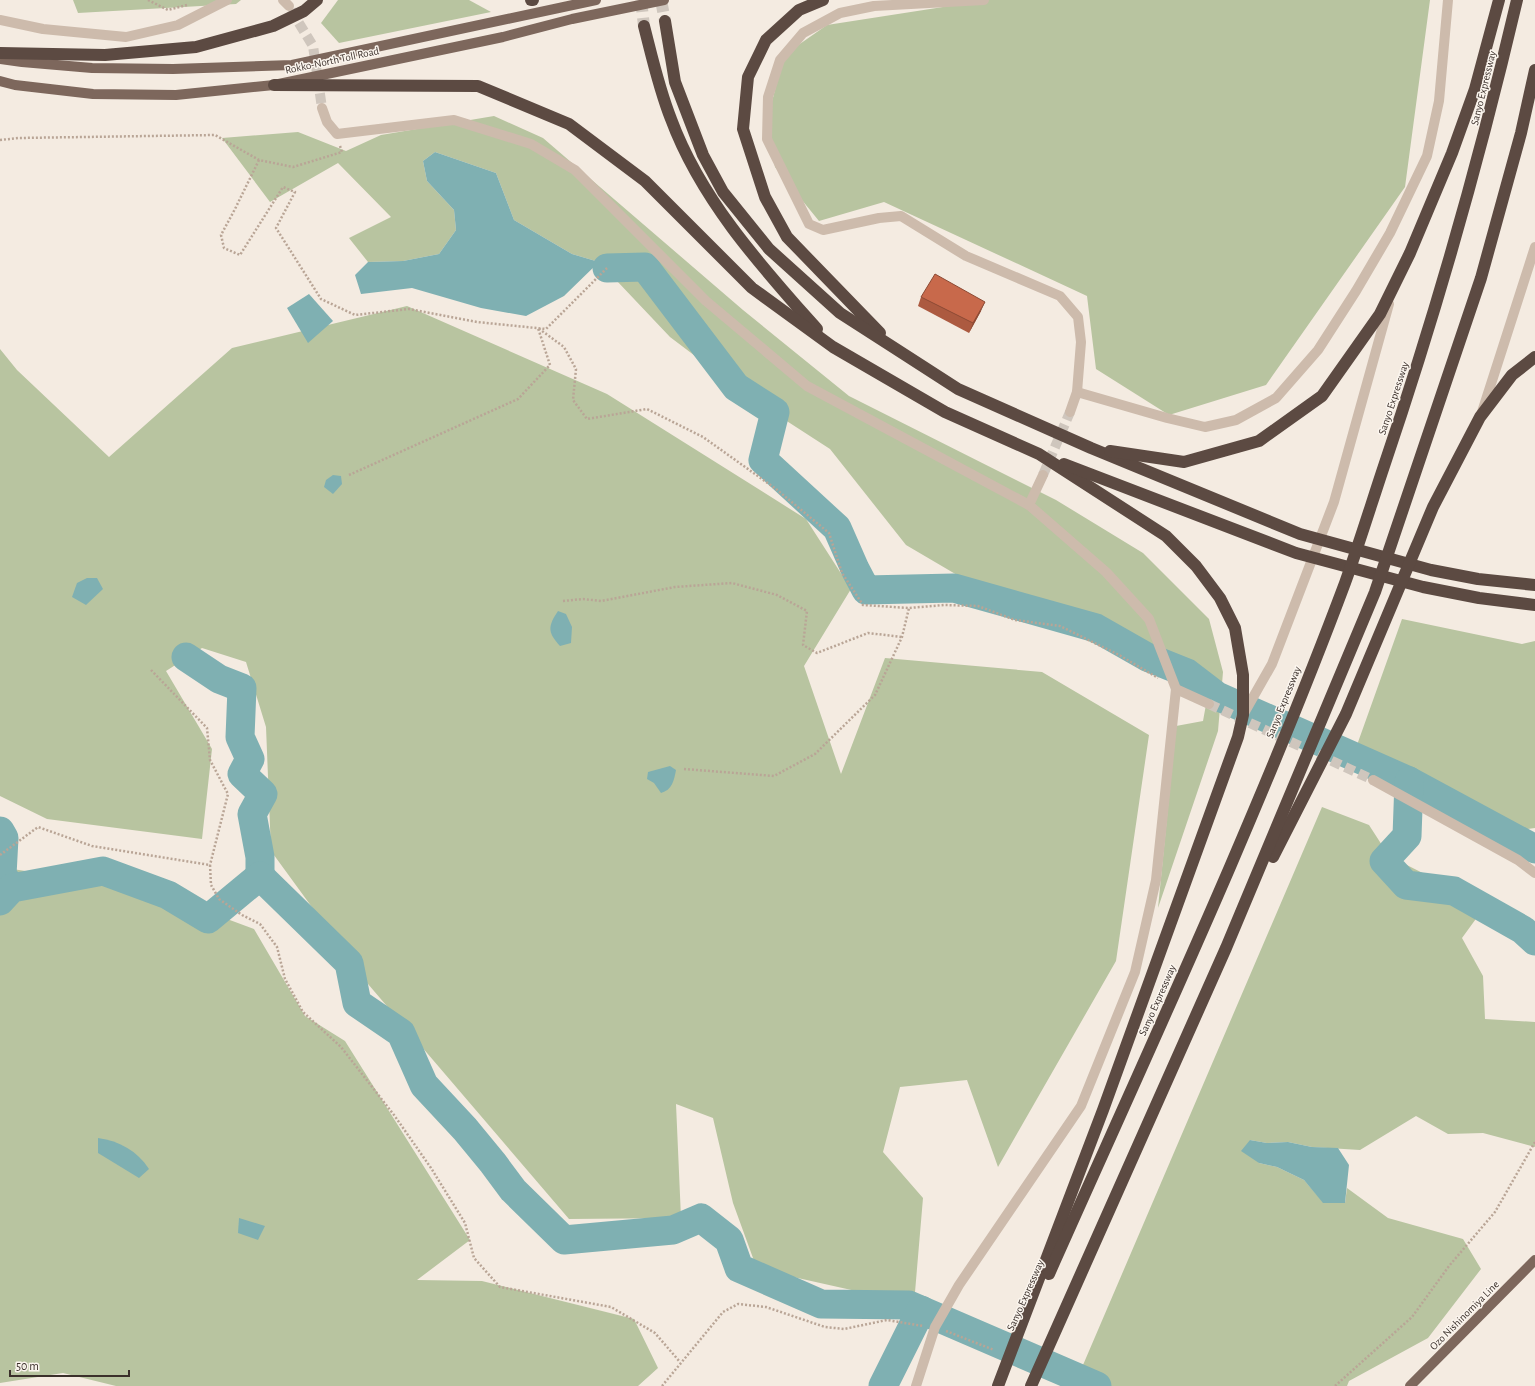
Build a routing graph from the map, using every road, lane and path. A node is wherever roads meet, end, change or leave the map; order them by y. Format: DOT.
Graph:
graph roads {
  1 [pos="148,0"];
  2 [pos="227,0"];
  3 [pos="316,0"];
  4 [pos="596,0"];
  5 [pos="664,0"];
  6 [pos="823,0"];
  7 [pos="984,0"];
  8 [pos="1448,0"];
  9 [pos="1499,0"];
  10 [pos="1518,0"];
  11 [pos="189,4"];
  12 [pos="0,20"];
  13 [pos="665,21"];
  14 [pos="644,26"];
  15 [pos="0,52"];
  16 [pos="0,59"];
  17 [pos="1535,70"];
  18 [pos="0,81"];
  19 [pos="274,85"];
  20 [pos="322,108"];
  21 [pos="337,134"];
  22 [pos="0,140"];
  23 [pos="259,160"];
  24 [pos="1535,247"];
  25 [pos="607,268"];
  26 [pos="1395,283"];
  27 [pos="538,328"];
  28 [pos="833,347"];
  29 [pos="896,349"];
  30 [pos="1535,357"];
  31 [pos="1077,392"];
  32 [pos="1070,412"];
  33 [pos="1480,417"];
  34 [pos="1091,448"];
  35 [pos="1039,454"];
  36 [pos="349,475"];
  37 [pos="1043,475"];
  38 [pos="1029,506"];
  39 [pos="1535,585"];
  40 [pos="563,601"];
  41 [pos="1535,605"];
  42 [pos="909,608"];
  43 [pos="902,637"];
  44 [pos="151,670"];
  45 [pos="1176,689"];
  46 [pos="1209,704"];
  47 [pos="1243,715"];
  48 [pos="684,768"];
  49 [pos="1373,780"];
  50 [pos="0,848"];
  51 [pos="1,854"];
  52 [pos="210,865"];
  53 [pos="1535,873"];
  54 [pos="1226,948"];
  55 [pos="1535,1142"];
  56 [pos="1535,1260"];
  57 [pos="935,1327"];
  58 [pos="994,1350"];
  59 [pos="680,1362"];
  60 [pos="662,1386"];
  61 [pos="916,1386"];
  62 [pos="998,1386"];
  63 [pos="1030,1386"];
  64 [pos="1335,1386"];
  65 [pos="1410,1386"];
  1 -- 11 [label="path"];
  2 -- 12 [label="street"];
  3 -- 15 [label="highway"];
  4 -- 16 [label="main road, Rokko-North Toll Road"];
  5 -- 19 [label="main road, Rokko-North Toll Road"];
  6 -- 29 [label="highway"];
  7 -- 31 [label="street"];
  8 -- 31 [label="street"];
  9 -- 26 [label="highway"];
  10 -- 62 [label="highway, Sanyo Expressway"];
  13 -- 29 [label="highway"];
  14 -- 28 [label="highway"];
  17 -- 54 [label="highway"];
  18 -- 19 [label="main road, Rokko-North Toll Road"];
  19 -- 28 [label="highway"];
  20 -- 21 [label="street"];
  21 -- 23 [label="path"];
  21 -- 38 [label="street"];
  22 -- 23 [label="path"];
  23 -- 27 [label="path"];
  24 -- 33 [label="street"];
  25 -- 27 [label="path"];
  26 -- 34 [label="highway"];
  26 -- 47 [label="street"];
  27 -- 36 [label="path"];
  27 -- 42 [label="path"];
  28 -- 35 [label="highway"];
  29 -- 34 [label="highway"];
  30 -- 33 [label="highway"];
  31 -- 32 [label="street"];
  33 -- 54 [label="highway"];
  34 -- 39 [label="highway"];
  35 -- 41 [label="highway"];
  35 -- 47 [label="highway"];
  37 -- 38 [label="street"];
  38 -- 45 [label="street"];
  40 -- 43 [label="path"];
  42 -- 43 [label="path"];
  42 -- 45 [label="path"];
  43 -- 48 [label="path"];
  44 -- 52 [label="path"];
  45 -- 46 [label="street"];
  45 -- 57 [label="street"];
  47 -- 62 [label="highway"];
  49 -- 53 [label="street"];
  50 -- 51 [label="path"];
  51 -- 52 [label="path"];
  52 -- 59 [label="path"];
  54 -- 63 [label="highway"];
  55 -- 64 [label="path"];
  56 -- 65 [label="main road, Ozo Nishinomiya Line"];
  57 -- 58 [label="path"];
  57 -- 59 [label="path"];
  57 -- 61 [label="street"];
  59 -- 60 [label="path"];
}
